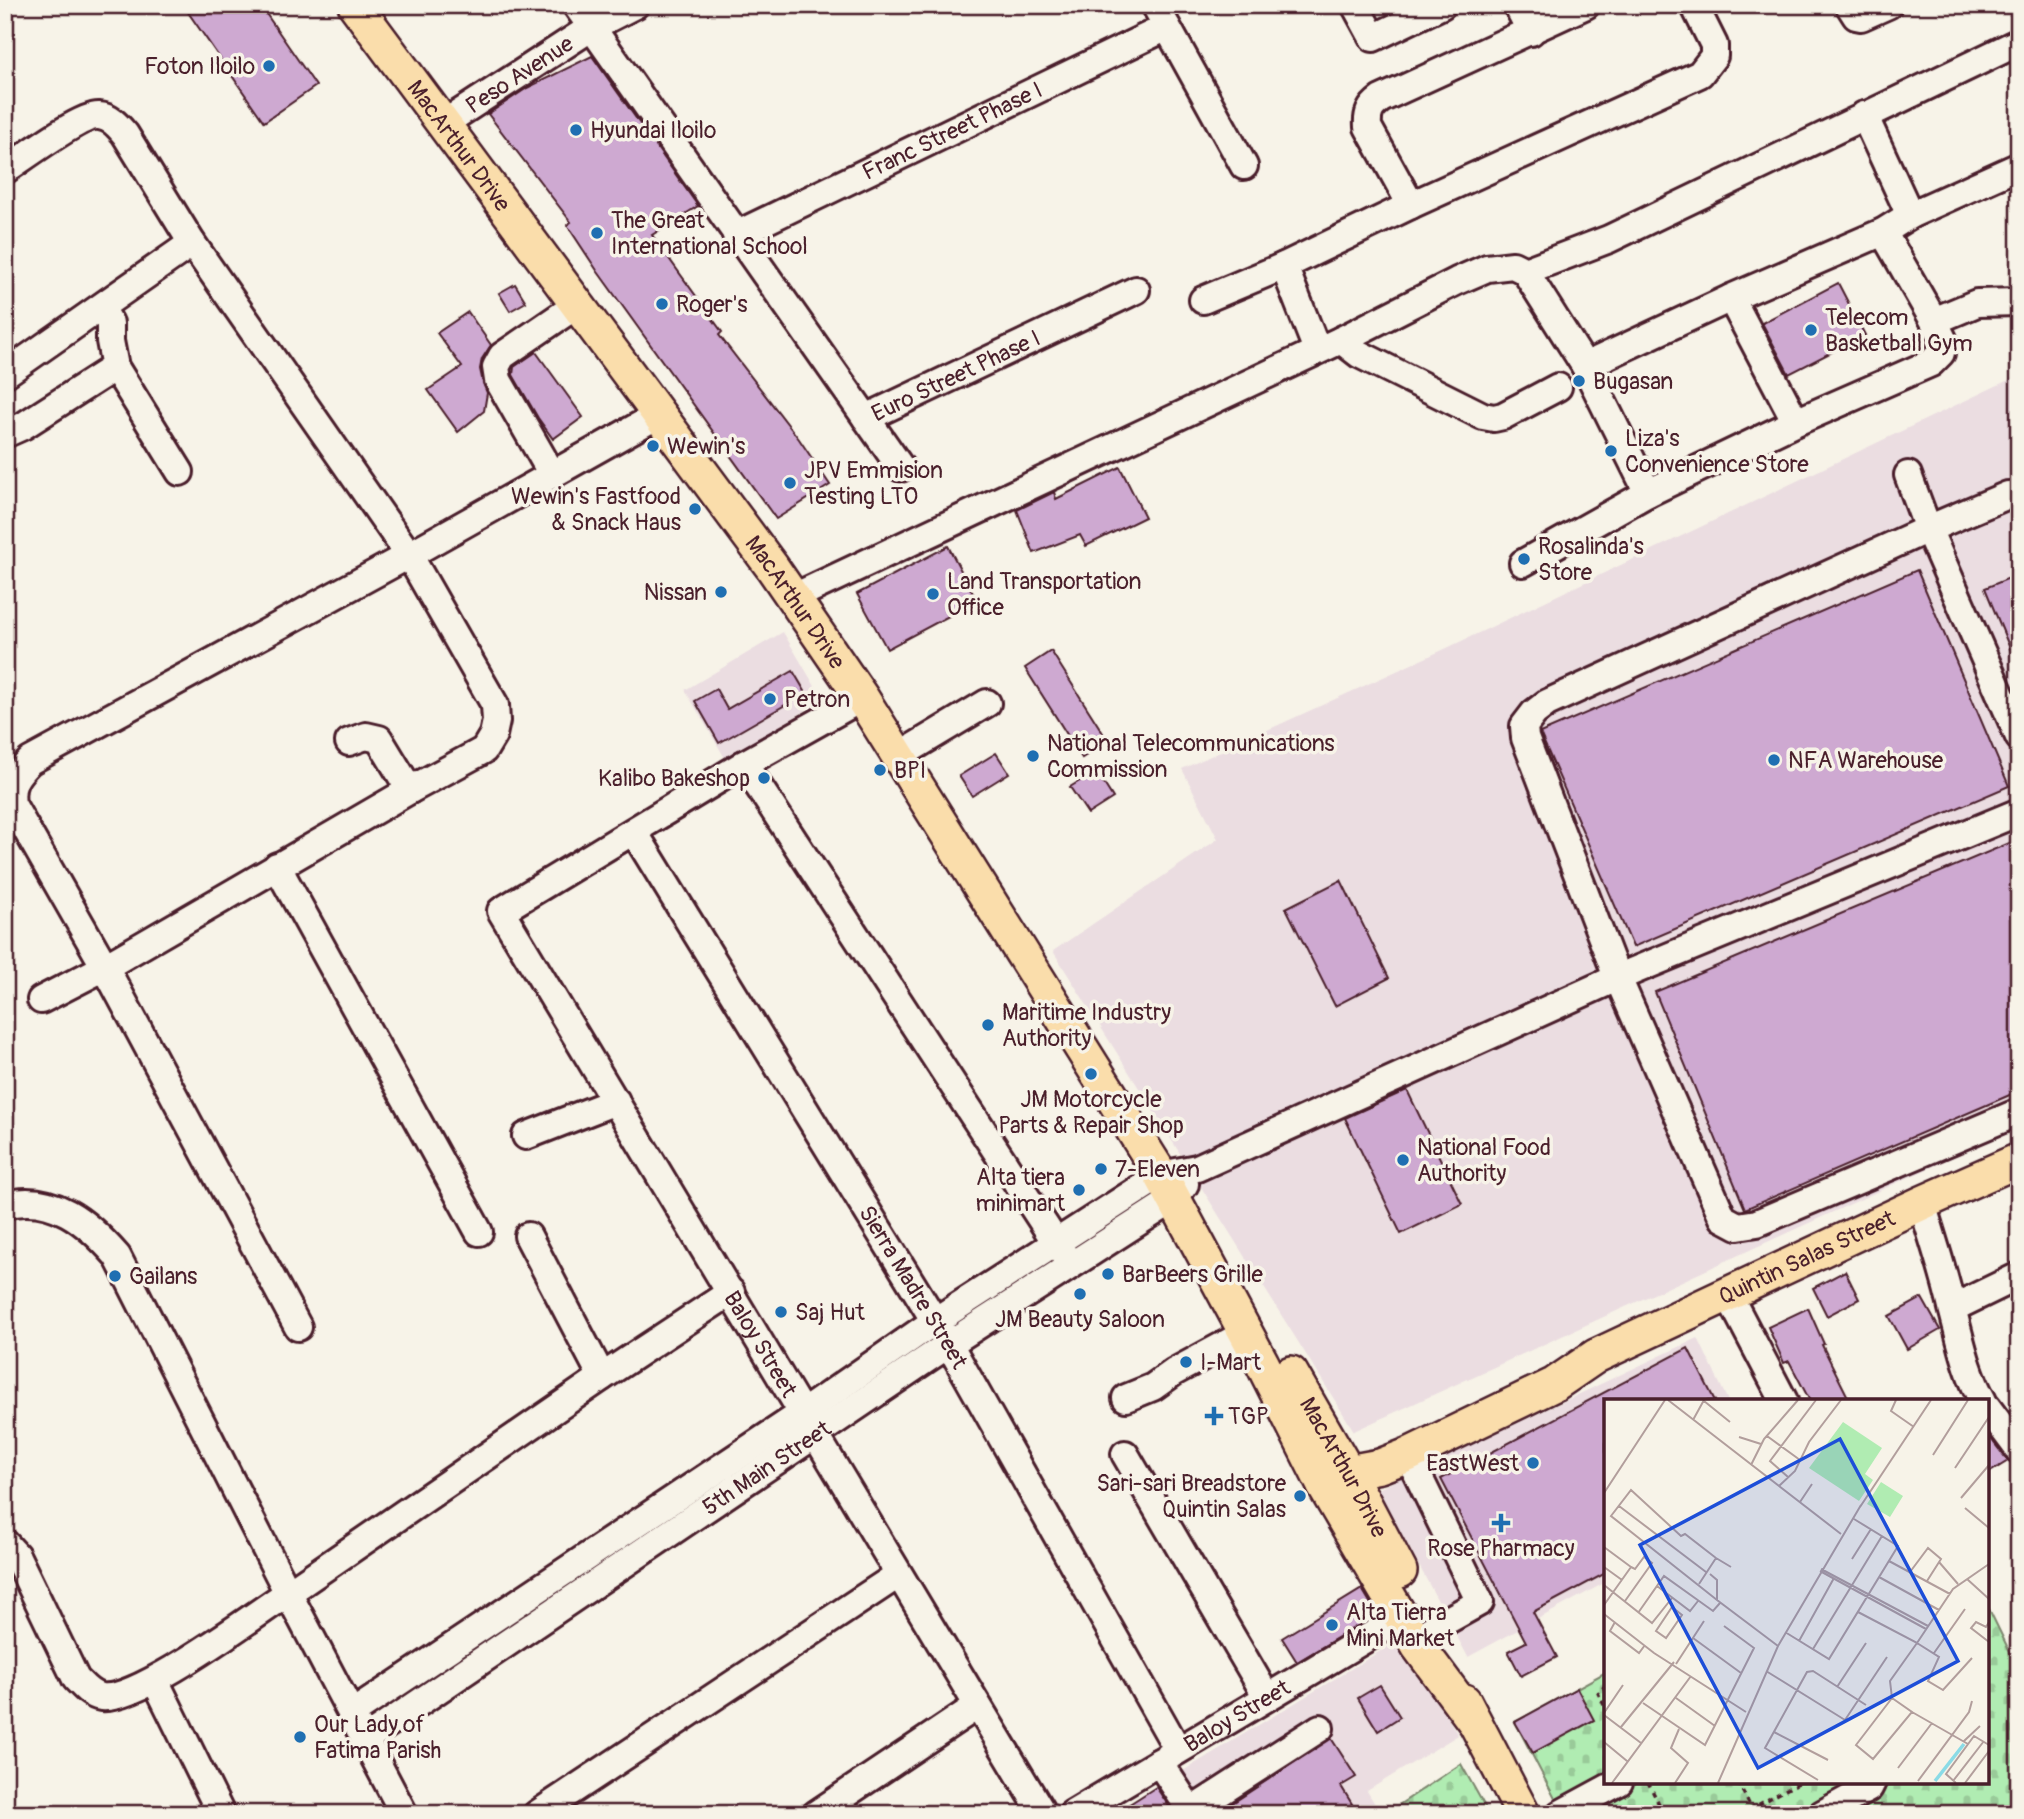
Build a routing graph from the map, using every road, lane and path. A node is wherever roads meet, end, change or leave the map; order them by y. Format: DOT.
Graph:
graph roads {
  1 [pos="355,5"];
  2 [pos="576,5"];
  3 [pos="635,5"];
  4 [pos="1355,5"];
  5 [pos="1442,5"];
  6 [pos="1517,5"];
  7 [pos="1586,5"];
  8 [pos="1694,5"];
  9 [pos="1888,5"];
  10 [pos="1852,10"];
  11 [pos="1161,16"];
  12 [pos="592,27"];
  13 [pos="1531,32"];
  14 [pos="2019,42"];
  15 [pos="1864,115"];
  16 [pos="443,124"];
  17 [pos="1244,166"];
  18 [pos="2019,166"];
  19 [pos="5,170"];
  20 [pos="1411,205"];
  21 [pos="1910,215"];
  22 [pos="1883,232"];
  23 [pos="736,235"];
  24 [pos="192,243"];
  25 [pos="1284,266"];
  26 [pos="1525,271"];
  27 [pos="1136,290"];
  28 [pos="1731,298"];
  29 [pos="1203,300"];
  30 [pos="2019,302"];
  31 [pos="578,304"];
  32 [pos="101,308"];
  33 [pos="1934,321"];
  34 [pos="1329,345"];
  35 [pos="1585,366"];
  36 [pos="115,367"];
  37 [pos="5,374"];
  38 [pos="1558,387"];
  39 [pos="660,414"];
  40 [pos="866,418"];
  41 [pos="1796,422"];
  42 [pos="5,433"];
  43 [pos="901,468"];
  44 [pos="180,472"];
  45 [pos="552,474"];
  46 [pos="1908,475"];
  47 [pos="1648,493"];
  48 [pos="2008,495"];
  49 [pos="1928,529"];
  50 [pos="409,555"];
  51 [pos="1523,562"];
  52 [pos="794,597"];
  53 [pos="862,698"];
  54 [pos="987,703"];
  55 [pos="2019,737"];
  56 [pos="349,741"];
  57 [pos="897,757"];
  58 [pos="744,764"];
  59 [pos="410,790"];
  60 [pos="2019,811"];
  61 [pos="634,832"];
  62 [pos="278,866"];
  63 [pos="105,967"];
  64 [pos="1619,977"];
  65 [pos="41,1000"];
  66 [pos="616,1101"];
  67 [pos="2019,1112"];
  68 [pos="526,1136"];
  69 [pos="2019,1160"];
  70 [pos="1167,1187"];
  71 [pos="1922,1203"];
  72 [pos="5,1205"];
  73 [pos="1191,1228"];
  74 [pos="479,1232"];
  75 [pos="528,1236"];
  76 [pos="1056,1243"];
  77 [pos="1071,1266"];
  78 [pos="2019,1276"];
  79 [pos="731,1292"];
  80 [pos="1729,1296"];
  81 [pos="1953,1308"];
  82 [pos="935,1321"];
  83 [pos="298,1327"];
  84 [pos="1246,1333"];
  85 [pos="949,1344"];
  86 [pos="1596,1356"];
  87 [pos="602,1377"];
  88 [pos="1126,1398"];
  89 [pos="1783,1399"];
  90 [pos="1982,1399"];
  91 [pos="1989,1410"];
  92 [pos="804,1412"];
  93 [pos="817,1435"];
  94 [pos="2019,1450"];
  95 [pos="1125,1454"];
  96 [pos="1408,1455"];
  97 [pos="1336,1479"];
  98 [pos="5,1543"];
  99 [pos="898,1574"];
  100 [pos="288,1593"];
  101 [pos="1416,1623"];
  102 [pos="155,1680"];
  103 [pos="1604,1687"];
  104 [pos="1267,1697"];
  105 [pos="1604,1705"];
  106 [pos="977,1706"];
  107 [pos="351,1714"];
  108 [pos="1320,1728"];
  109 [pos="364,1740"];
  110 [pos="1169,1756"];
  111 [pos="1615,1784"];
  112 [pos="1649,1784"];
  113 [pos="1739,1784"];
  114 [pos="1796,1784"];
  115 [pos="1871,1784"];
  116 [pos="1751,1808"];
  117 [pos="1192,1812"];
  118 [pos="221,1814"];
  119 [pos="404,1814"];
  120 [pos="537,1814"];
  121 [pos="816,1814"];
  122 [pos="1043,1814"];
  123 [pos="1072,1814"];
  124 [pos="1523,1814"];
  125 [pos="1560,1814"];
  126 [pos="1664,1814"];
  127 [pos="1741,1814"];
  128 [pos="1822,1814"];
  1 -- 16 [label="main road, MacArthur Drive"];
  2 -- 12 [label="street, Euro Street Phase I"];
  3 -- 12 [label="street, Peso Avenue"];
  4 -- 5 [label="street"];
  6 -- 13 [label="street"];
  7 -- 13 [label="street"];
  8 -- 20 [label="street"];
  9 -- 10 [label="street"];
  11 -- 17 [label="street"];
  11 -- 23 [label="street, Franc Street Phase I"];
  12 -- 16 [label="street, Peso Avenue"];
  12 -- 23 [label="street, Euro Street Phase I"];
  13 -- 20 [label="street"];
  14 -- 15 [label="street"];
  15 -- 21 [label="street"];
  15 -- 26 [label="street"];
  16 -- 31 [label="main road, MacArthur Drive"];
  18 -- 21 [label="street"];
  19 -- 24 [label="street"];
  20 -- 25 [label="street"];
  21 -- 22 [label="street"];
  22 -- 28 [label="street"];
  22 -- 33 [label="street"];
  23 -- 40 [label="street, Euro Street Phase I"];
  24 -- 32 [label="street"];
  24 -- 50 [label="street"];
  25 -- 29 [label="street"];
  25 -- 34 [label="street"];
  26 -- 34 [label="street"];
  26 -- 35 [label="street"];
  27 -- 40 [label="street, Euro Street Phase I"];
  28 -- 35 [label="street"];
  28 -- 41 [label="street"];
  30 -- 33 [label="street"];
  31 -- 39 [label="main road, MacArthur Drive"];
  31 -- 45 [label="street"];
  32 -- 36 [label="street"];
  32 -- 37 [label="street"];
  33 -- 41 [label="street"];
  34 -- 38 [label="street"];
  34 -- 52 [label="street"];
  35 -- 47 [label="street"];
  36 -- 42 [label="street"];
  36 -- 44 [label="street"];
  39 -- 45 [label="street"];
  39 -- 52 [label="main road, MacArthur Drive"];
  40 -- 43 [label="street"];
  41 -- 47 [label="street"];
  45 -- 50 [label="street"];
  46 -- 49 [label="street"];
  47 -- 51 [label="street"];
  48 -- 49 [label="street"];
  49 -- 55 [label="street"];
  49 -- 64 [label="street"];
  50 -- 59 [label="street"];
  50 -- 63 [label="street"];
  52 -- 53 [label="main road, MacArthur Drive"];
  53 -- 57 [label="main road, MacArthur Drive"];
  53 -- 58 [label="street"];
  54 -- 57 [label="street"];
  56 -- 59 [label="street"];
  57 -- 70 [label="main road, MacArthur Drive"];
  58 -- 61 [label="street"];
  58 -- 76 [label="street"];
  59 -- 62 [label="street"];
  60 -- 64 [label="street"];
  61 -- 66 [label="street, Baloy Street"];
  61 -- 82 [label="street, Sierra Madre Street"];
  62 -- 63 [label="street"];
  62 -- 74 [label="street"];
  63 -- 65 [label="street"];
  63 -- 83 [label="street"];
  64 -- 67 [label="street"];
  64 -- 70 [label="street"];
  66 -- 68 [label="street"];
  66 -- 79 [label="street, Baloy Street"];
  69 -- 71 [label="main road, Quintin Salas Street"];
  70 -- 73 [label="main road, MacArthur Drive"];
  70 -- 76 [label="street, 5th Main Street"];
  70 -- 77 [label="street, 5th Main Street"];
  71 -- 80 [label="main road, Quintin Salas Street"];
  71 -- 81 [label="street"];
  72 -- 100 [label="street"];
  73 -- 84 [label="main road, MacArthur Drive"];
  73 -- 97 [label="main road, MacArthur Drive"];
  75 -- 87 [label="street"];
  76 -- 77 [label="street"];
  76 -- 82 [label="street, 5th Main Street"];
  77 -- 85 [label="street, 5th Main Street"];
  78 -- 81 [label="street"];
  79 -- 87 [label="street"];
  79 -- 92 [label="street, Baloy Street"];
  80 -- 86 [label="main road, Quintin Salas Street"];
  80 -- 89 [label="street"];
  81 -- 90 [label="street"];
  82 -- 85 [label="street, Sierra Madre Street"];
  82 -- 92 [label="street, 5th Main Street"];
  84 -- 88 [label="street"];
  84 -- 97 [label="main road, MacArthur Drive"];
  85 -- 93 [label="street, 5th Main Street"];
  85 -- 110 [label="street, Sierra Madre Street"];
  86 -- 96 [label="main road, Quintin Salas Street"];
  86 -- 97 [label="main road, Quintin Salas Street"];
  87 -- 100 [label="street"];
  91 -- 94 [label="street"];
  92 -- 93 [label="street, Baloy Street"];
  92 -- 107 [label="street, 5th Main Street"];
  93 -- 99 [label="street, Baloy Street"];
  93 -- 109 [label="street, 5th Main Street"];
  95 -- 104 [label="street"];
  96 -- 97 [label="main road, Quintin Salas Street"];
  96 -- 101 [label="street, Baloy Street"];
  97 -- 101 [label="main road, MacArthur Drive"];
  98 -- 102 [label="street"];
  99 -- 106 [label="street, Baloy Street"];
  99 -- 120 [label="street"];
  100 -- 102 [label="street"];
  100 -- 107 [label="street"];
  101 -- 104 [label="street, Baloy Street"];
  101 -- 124 [label="main road, MacArthur Drive"];
  102 -- 118 [label="street"];
  103 -- 105 [label="path"];
  104 -- 110 [label="street, Baloy Street"];
  106 -- 121 [label="street"];
  106 -- 122 [label="street, Baloy Street"];
  107 -- 109 [label="street"];
  108 -- 117 [label="street"];
  109 -- 119 [label="street"];
  110 -- 117 [label="street, Sierra Madre Street"];
  110 -- 123 [label="street, Baloy Street"];
  111 -- 125 [label="street"];
  112 -- 126 [label="path"];
  113 -- 116 [label="path"];
  114 -- 116 [label="path"];
  115 -- 128 [label="street"];
  116 -- 127 [label="path"];
}
